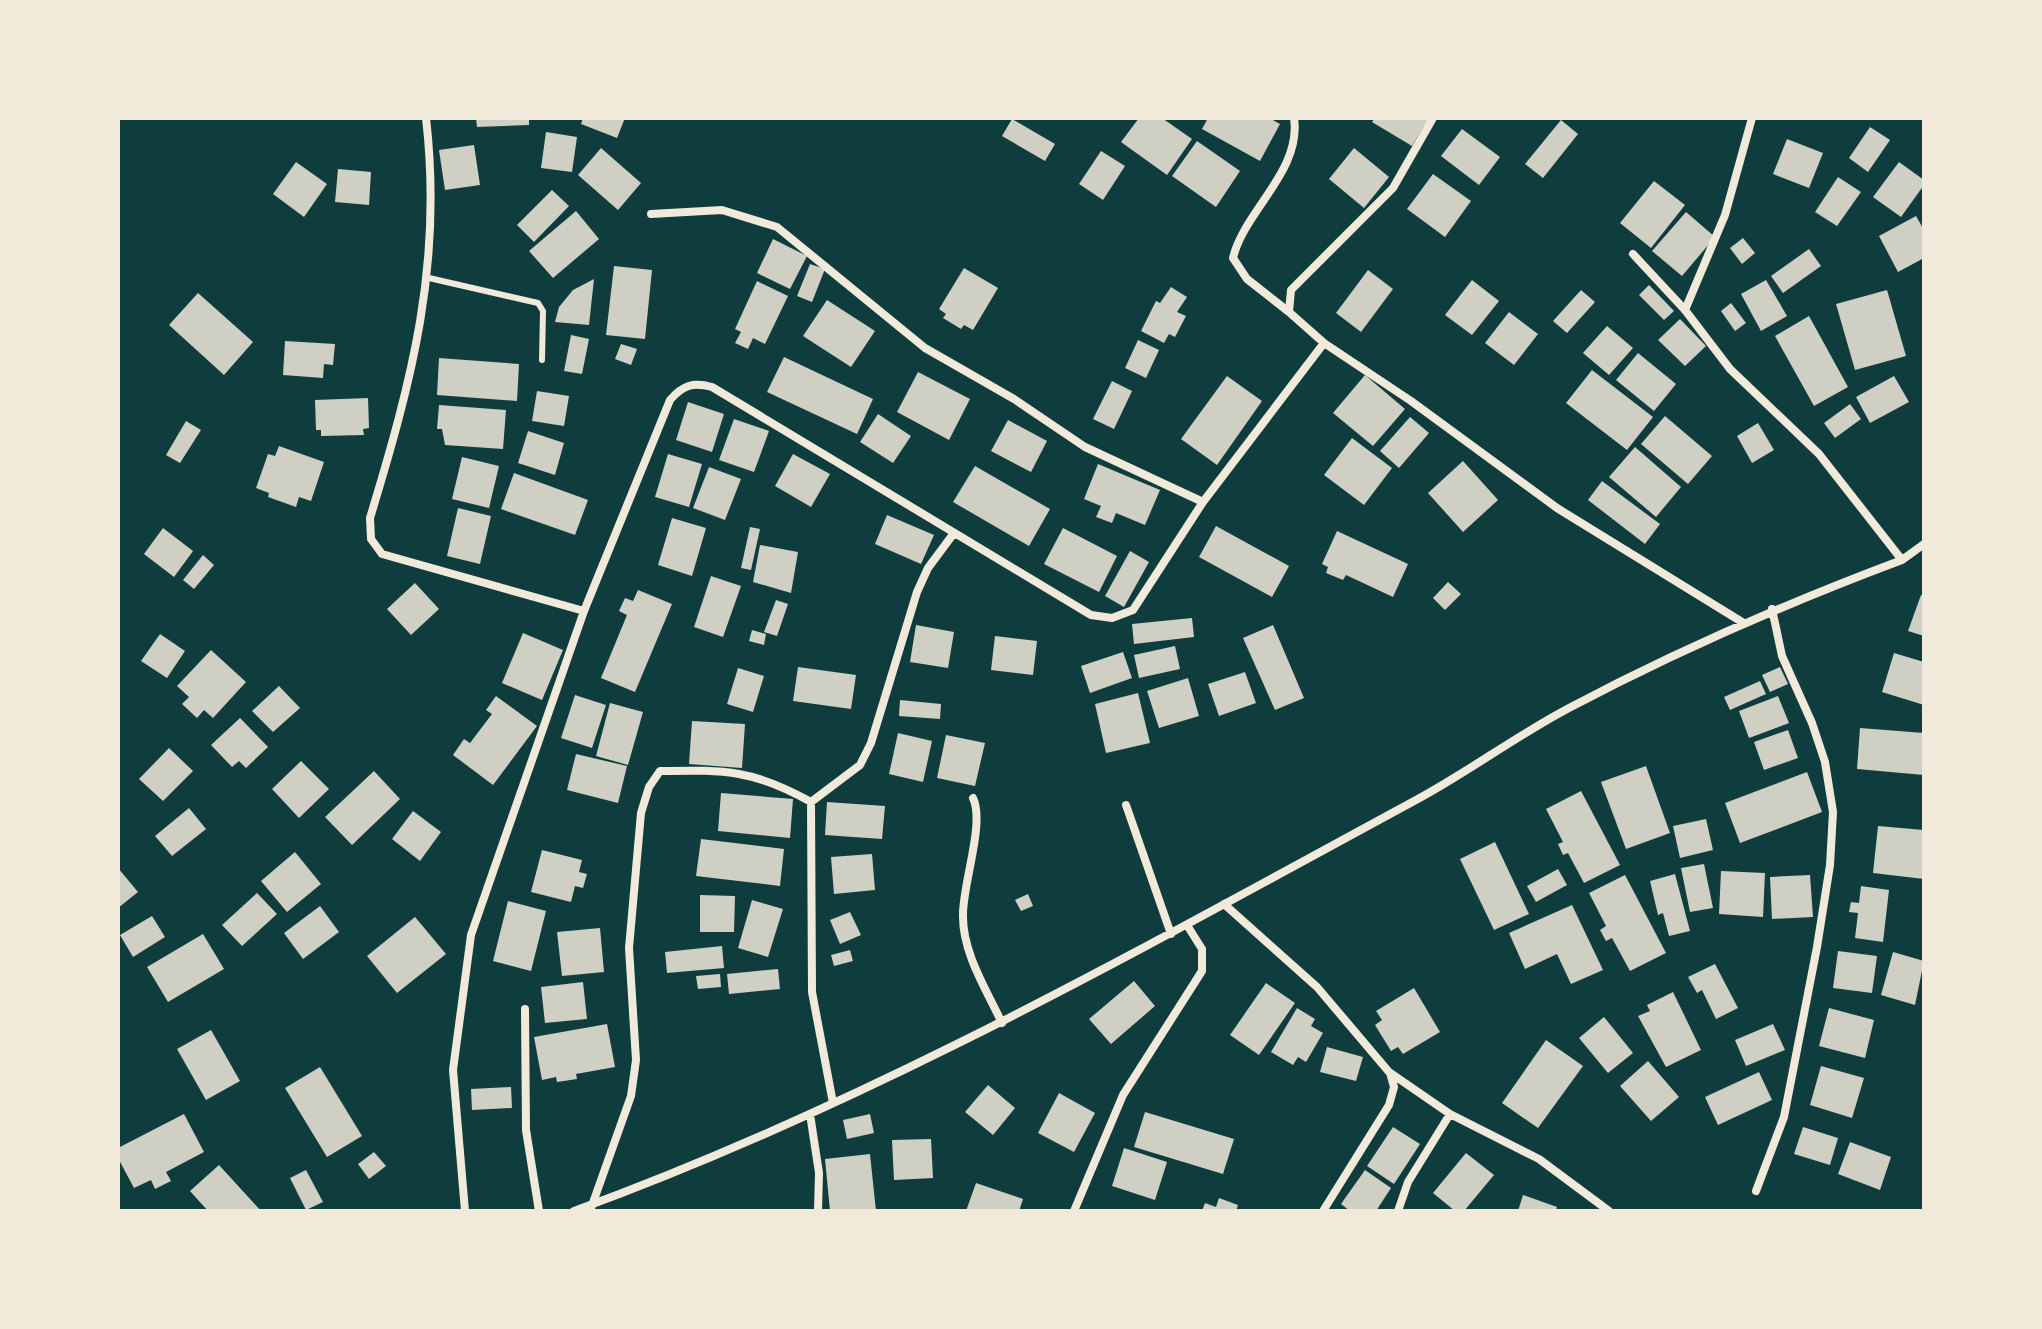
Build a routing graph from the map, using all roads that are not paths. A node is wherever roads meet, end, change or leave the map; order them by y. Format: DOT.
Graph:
graph roads {
  1 [pos="426,118"];
  2 [pos="1294,118"];
  3 [pos="1433,118"];
  4 [pos="1752,118"];
  5 [pos="651,214"];
  6 [pos="1633,254"];
  7 [pos="429,278"];
  8 [pos="1685,310"];
  9 [pos="1289,312"];
  10 [pos="1324,343"];
  11 [pos="542,360"];
  12 [pos="1203,502"];
  13 [pos="954,533"];
  14 [pos="1924,544"];
  15 [pos="1902,560"];
  16 [pos="1772,609"];
  17 [pos="584,611"];
  18 [pos="1742,622"];
  19 [pos="973,798"];
  20 [pos="811,802"];
  21 [pos="1126,805"];
  22 [pos="1224,904"];
  23 [pos="1187,925"];
  24 [pos="1171,934"];
  25 [pos="525,1009"];
  26 [pos="1002,1023"];
  27 [pos="1389,1072"];
  28 [pos="833,1103"];
  29 [pos="810,1114"];
  30 [pos="1450,1114"];
  31 [pos="1756,1191"];
  32 [pos="590,1208"];
  33 [pos="465,1211"];
  34 [pos="539,1211"];
  35 [pos="574,1211"];
  36 [pos="818,1211"];
  37 [pos="1074,1211"];
  38 [pos="1323,1211"];
  39 [pos="1398,1211"];
  40 [pos="1609,1211"];
  1 -- 7 [label="street"];
  2 -- 9 [label="street"];
  3 -- 9 [label="street"];
  4 -- 8 [label="street"];
  5 -- 12 [label="street"];
  6 -- 8 [label="street"];
  7 -- 11 [label="lane"];
  7 -- 17 [label="street"];
  8 -- 15 [label="street"];
  9 -- 10 [label="street"];
  10 -- 12 [label="street"];
  10 -- 18 [label="street"];
  12 -- 13 [label="street"];
  13 -- 17 [label="street"];
  13 -- 20 [label="street"];
  14 -- 15 [label="street"];
  15 -- 16 [label="street"];
  16 -- 18 [label="street"];
  16 -- 31 [label="street"];
  17 -- 33 [label="street"];
  18 -- 22 [label="street"];
  19 -- 26 [label="street"];
  20 -- 28 [label="street"];
  20 -- 32 [label="street"];
  21 -- 24 [label="street"];
  22 -- 23 [label="street"];
  22 -- 27 [label="street"];
  23 -- 24 [label="street"];
  23 -- 37 [label="street"];
  24 -- 26 [label="street"];
  25 -- 34 [label="street"];
  26 -- 28 [label="street"];
  27 -- 30 [label="street"];
  27 -- 38 [label="street"];
  28 -- 29 [label="street"];
  29 -- 32 [label="street"];
  29 -- 36 [label="street"];
  30 -- 39 [label="street"];
  30 -- 40 [label="street"];
  32 -- 35 [label="street"];
}
